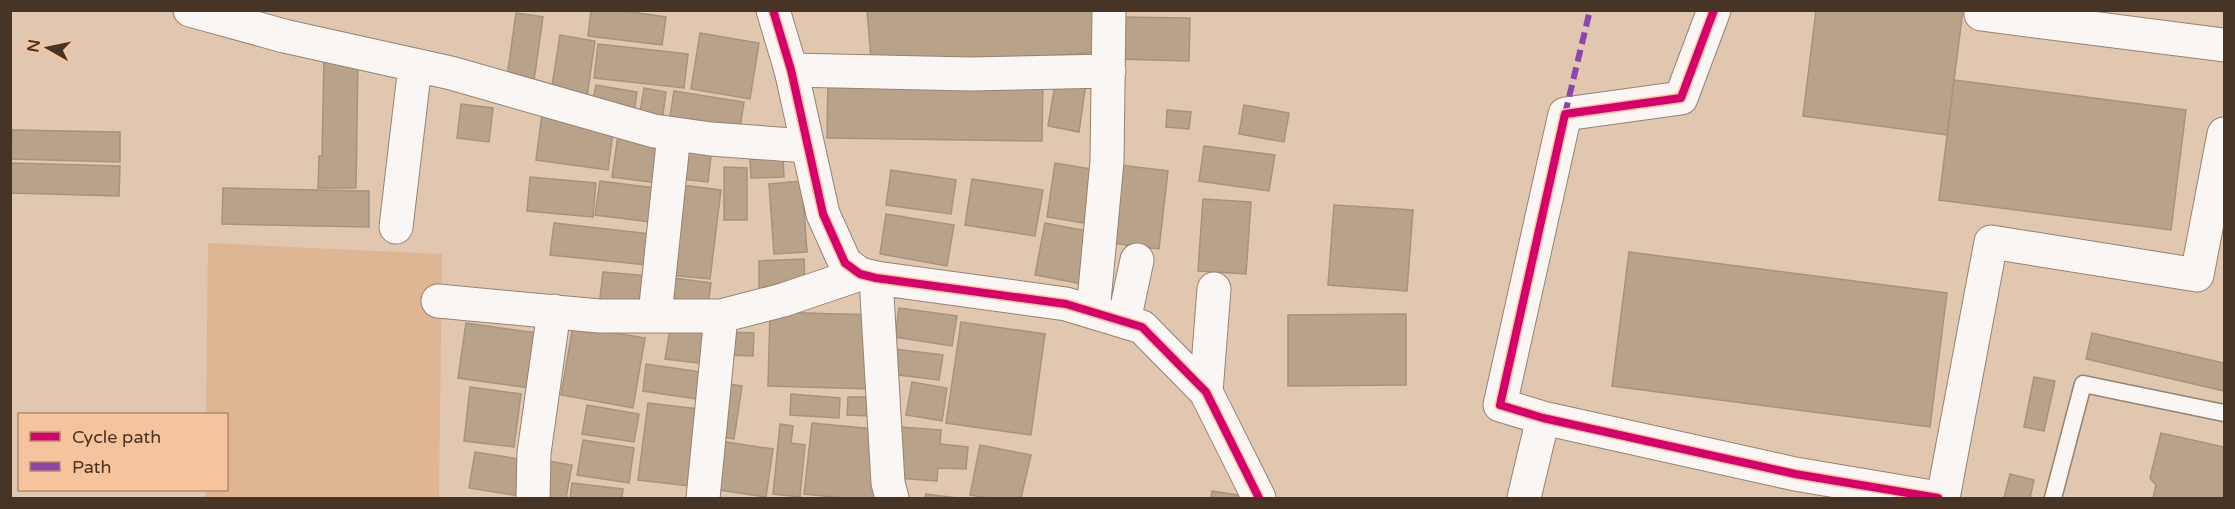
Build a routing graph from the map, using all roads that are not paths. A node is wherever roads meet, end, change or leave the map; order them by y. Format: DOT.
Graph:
graph roads {
  1 [pos="190,10"];
  2 [pos="773,10"];
  3 [pos="1109,10"];
  4 [pos="1714,10"];
  5 [pos="1982,10"];
  6 [pos="2224,45"];
  7 [pos="415,66"];
  8 [pos="791,70"];
  9 [pos="1109,71"];
  10 [pos="674,134"];
  11 [pos="2224,134"];
  12 [pos="807,146"];
  13 [pos="396,227"];
  14 [pos="1137,260"];
  15 [pos="868,276"];
  16 [pos="1214,289"];
  17 [pos="438,302"];
  18 [pos="554,311"];
  19 [pos="1093,312"];
  20 [pos="655,315"];
  21 [pos="722,316"];
  22 [pos="1124,321"];
  23 [pos="1206,392"];
  24 [pos="2224,413"];
  25 [pos="1543,418"];
  26 [pos="1792,486"];
  27 [pos="533,498"];
  28 [pos="704,498"];
  29 [pos="892,498"];
  30 [pos="1259,498"];
  31 [pos="1524,498"];
  32 [pos="1938,498"];
  33 [pos="1943,498"];
  34 [pos="2053,498"];
  1 -- 7 [label="street"];
  2 -- 8 [label="street"];
  3 -- 9 [label="street"];
  4 -- 25 [label="street"];
  5 -- 6 [label="street"];
  7 -- 10 [label="street"];
  7 -- 13 [label="street"];
  8 -- 9 [label="street"];
  8 -- 12 [label="street"];
  9 -- 19 [label="street"];
  10 -- 12 [label="street"];
  10 -- 20 [label="street"];
  11 -- 33 [label="street"];
  12 -- 15 [label="street"];
  14 -- 22 [label="street"];
  15 -- 19 [label="street"];
  15 -- 21 [label="street"];
  15 -- 29 [label="street"];
  16 -- 23 [label="street"];
  17 -- 18 [label="street"];
  18 -- 20 [label="street"];
  18 -- 27 [label="street"];
  19 -- 22 [label="street"];
  20 -- 21 [label="street"];
  21 -- 28 [label="street"];
  22 -- 23 [label="street"];
  23 -- 30 [label="street"];
  24 -- 34 [label="lane"];
  25 -- 26 [label="street"];
  25 -- 31 [label="street"];
  26 -- 32 [label="street"];
}
